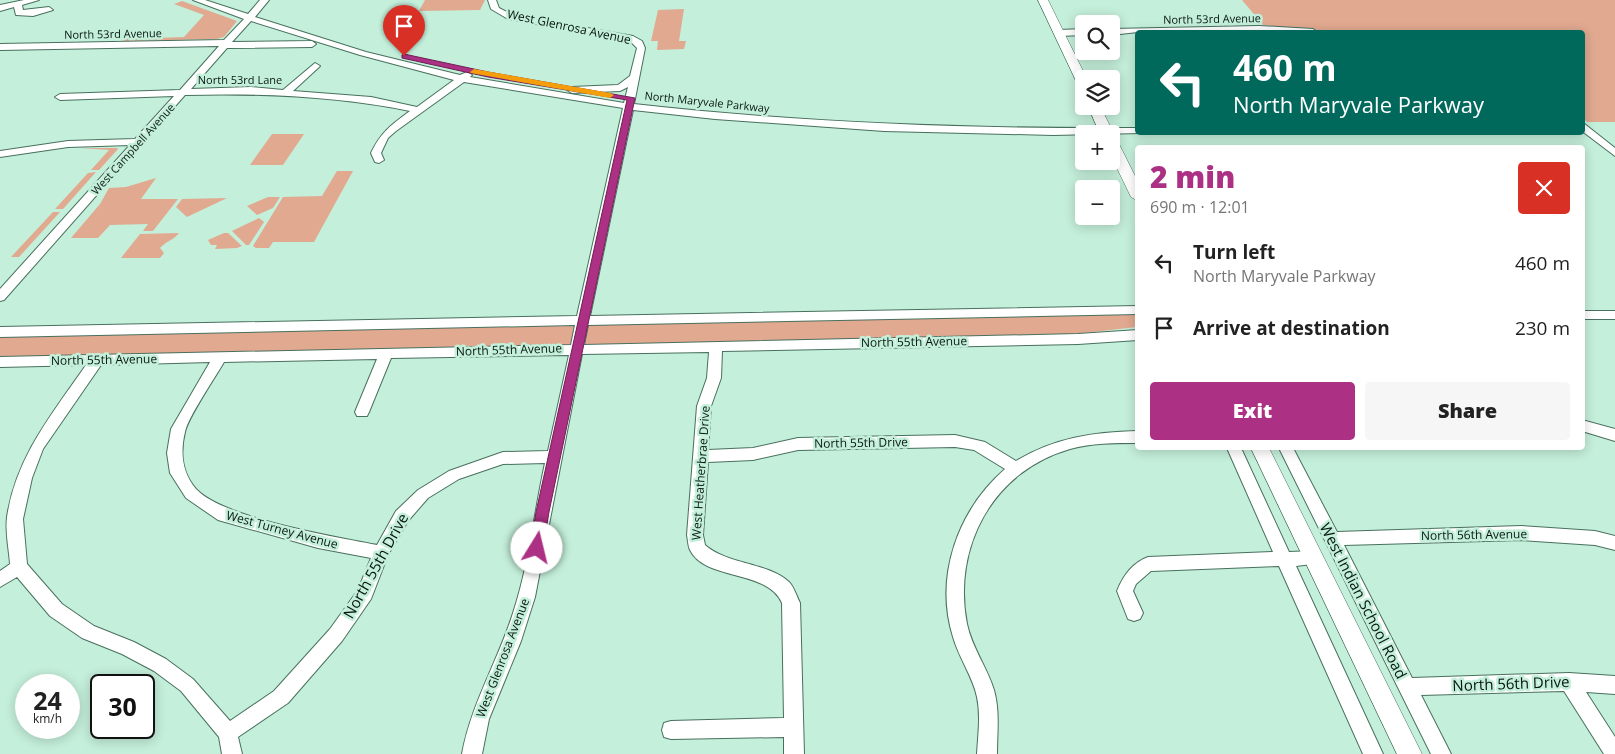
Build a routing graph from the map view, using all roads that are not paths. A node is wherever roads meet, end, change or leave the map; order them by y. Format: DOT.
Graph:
graph roads {
  1 [pos="35,0"];
  2 [pos="198,0"];
  3 [pos="217,0"];
  4 [pos="264,0"];
  5 [pos="492,0"];
  6 [pos="1043,0"];
  7 [pos="228,1"];
  8 [pos="18,5"];
  9 [pos="0,8"];
  10 [pos="49,10"];
  11 [pos="253,14"];
  12 [pos="1210,30"];
  13 [pos="1277,30"];
  14 [pos="316,32"];
  15 [pos="1075,32"];
  16 [pos="1120,32"];
  17 [pos="1135,32"];
  18 [pos="1059,33"];
  19 [pos="304,37"];
  20 [pos="226,44"];
  21 [pos="282,44"];
  22 [pos="326,44"];
  23 [pos="0,47"];
  24 [pos="315,66"];
  25 [pos="1077,70"];
  26 [pos="472,71"];
  27 [pos="636,76"];
  28 [pos="463,78"];
  29 [pos="572,90"];
  30 [pos="184,92"];
  31 [pos="286,92"];
  32 [pos="60,96"];
  33 [pos="630,102"];
  34 [pos="418,110"];
  35 [pos="988,123"];
  36 [pos="1135,123"];
  37 [pos="1585,127"];
  38 [pos="1120,128"];
  39 [pos="932,130"];
  40 [pos="1075,130"];
  41 [pos="1135,131"];
  42 [pos="1075,132"];
  43 [pos="1120,132"];
  44 [pos="138,142"];
  45 [pos="1615,153"];
  46 [pos="0,154"];
  47 [pos="379,160"];
  48 [pos="1120,160"];
  49 [pos="1135,191"];
  50 [pos="0,297"];
  51 [pos="1135,310"];
  52 [pos="1585,315"];
  53 [pos="1615,315"];
  54 [pos="584,320"];
  55 [pos="0,332"];
  56 [pos="1135,335"];
  57 [pos="716,345"];
  58 [pos="578,348"];
  59 [pos="386,354"];
  60 [pos="220,357"];
  61 [pos="97,360"];
  62 [pos="0,362"];
  63 [pos="362,412"];
  64 [pos="1585,426"];
  65 [pos="1615,435"];
  66 [pos="1135,437"];
  67 [pos="1235,450"];
  68 [pos="1261,450"];
  69 [pos="1287,450"];
  70 [pos="554,456"];
  71 [pos="700,456"];
  72 [pos="1015,468"];
  73 [pos="1331,539"];
  74 [pos="1615,543"];
  75 [pos="381,553"];
  76 [pos="1314,558"];
  77 [pos="1284,559"];
  78 [pos="19,567"];
  79 [pos="0,580"];
  80 [pos="1134,613"];
  81 [pos="1569,682"];
  82 [pos="1615,685"];
  83 [pos="1408,687"];
  84 [pos="794,727"];
  85 [pos="672,730"];
  86 [pos="228,733"];
  87 [pos="232,754"];
  88 [pos="472,754"];
  89 [pos="794,754"];
  90 [pos="987,754"];
  91 [pos="1373,754"];
  92 [pos="1410,754"];
  93 [pos="1441,754"];
  94 [pos="1615,754"];
  1 -- 8 [label="street"];
  2 -- 11 [label="street, North Maryvale Parkway"];
  3 -- 7 [label="street, North Maryvale Parkway"];
  4 -- 11 [label="street, West Campbell Avenue"];
  5 -- 27 [label="street, West Glenrosa Avenue"];
  6 -- 18 [label="main road"];
  7 -- 11 [label="street, North Maryvale Parkway"];
  8 -- 9 [label="street"];
  8 -- 10 [label="street"];
  11 -- 14 [label="street, North Maryvale Parkway"];
  11 -- 19 [label="street, North Maryvale Parkway"];
  11 -- 20 [label="street, West Campbell Avenue"];
  12 -- 13 [label="street, North 53rd Avenue"];
  14 -- 19 [label="street, North 53rd Avenue"];
  14 -- 26 [label="street, North Maryvale Parkway"];
  15 -- 18 [label="street"];
  16 -- 17 [label="street, North 53rd Avenue"];
  18 -- 25 [label="main road"];
  19 -- 21 [label="street, North 53rd Avenue"];
  19 -- 22 [label="street, North Maryvale Parkway"];
  20 -- 21 [label="street, North 53rd Avenue"];
  20 -- 23 [label="street, North 53rd Avenue"];
  20 -- 30 [label="street, West Campbell Avenue"];
  21 -- 22 [label="street, North 53rd Avenue"];
  22 -- 28 [label="street, North Maryvale Parkway"];
  24 -- 31 [label="street"];
  26 -- 28 [label="street"];
  26 -- 29 [label="street, North Maryvale Parkway"];
  27 -- 29 [label="street"];
  27 -- 33 [label="street, West Glenrosa Avenue"];
  28 -- 33 [label="street, North Maryvale Parkway"];
  28 -- 34 [label="street"];
  29 -- 33 [label="street, North Maryvale Parkway"];
  30 -- 31 [label="street, North 53rd Lane"];
  30 -- 32 [label="street, North 53rd Lane"];
  30 -- 44 [label="street, West Campbell Avenue"];
  31 -- 34 [label="street, North 53rd Lane"];
  33 -- 35 [label="street, North Maryvale Parkway"];
  33 -- 39 [label="street, North Maryvale Parkway"];
  33 -- 54 [label="street, West Glenrosa Avenue"];
  34 -- 47 [label="street"];
  35 -- 39 [label="street"];
  35 -- 40 [label="street, North Maryvale Parkway"];
  36 -- 38 [label="street, North Maryvale Parkway"];
  37 -- 45 [label="street"];
  39 -- 42 [label="street, North Maryvale Parkway"];
  41 -- 43 [label="street, North Maryvale Parkway"];
  44 -- 46 [label="street"];
  44 -- 50 [label="street, West Campbell Avenue"];
  48 -- 49 [label="main road"];
  51 -- 54 [label="street"];
  52 -- 53 [label="street"];
  54 -- 55 [label="street"];
  54 -- 58 [label="street, West Glenrosa Avenue"];
  56 -- 57 [label="street, North 55th Avenue"];
  57 -- 58 [label="street, North 55th Avenue"];
  57 -- 71 [label="street, West Heatherbrae Drive"];
  58 -- 59 [label="street, North 55th Avenue"];
  58 -- 70 [label="street, West Glenrosa Avenue"];
  59 -- 60 [label="street, North 55th Avenue"];
  59 -- 63 [label="street"];
  60 -- 61 [label="street, North 55th Avenue"];
  60 -- 75 [label="street, West Turney Avenue"];
  61 -- 62 [label="street, North 55th Avenue"];
  61 -- 78 [label="street"];
  64 -- 65 [label="street"];
  66 -- 72 [label="street"];
  67 -- 77 [label="street"];
  68 -- 76 [label="main road, West Indian School Road"];
  69 -- 73 [label="street, West Indian School Road"];
  70 -- 75 [label="street, North 55th Drive"];
  70 -- 88 [label="street, West Glenrosa Avenue"];
  71 -- 72 [label="street, North 55th Drive"];
  71 -- 84 [label="street, West Heatherbrae Drive"];
  72 -- 90 [label="street"];
  73 -- 74 [label="street, North 56th Avenue"];
  73 -- 83 [label="street, West Indian School Road"];
  75 -- 86 [label="street, North 55th Drive"];
  76 -- 77 [label="street"];
  76 -- 92 [label="main road, West Indian School Road"];
  77 -- 80 [label="street"];
  77 -- 91 [label="street"];
  78 -- 79 [label="street"];
  78 -- 86 [label="street"];
  81 -- 82 [label="street, North 56th Drive"];
  81 -- 83 [label="street, North 56th Drive"];
  81 -- 94 [label="street"];
  83 -- 93 [label="street, West Indian School Road"];
  84 -- 85 [label="street"];
  84 -- 89 [label="street, West Heatherbrae Drive"];
  86 -- 87 [label="street"];
}
